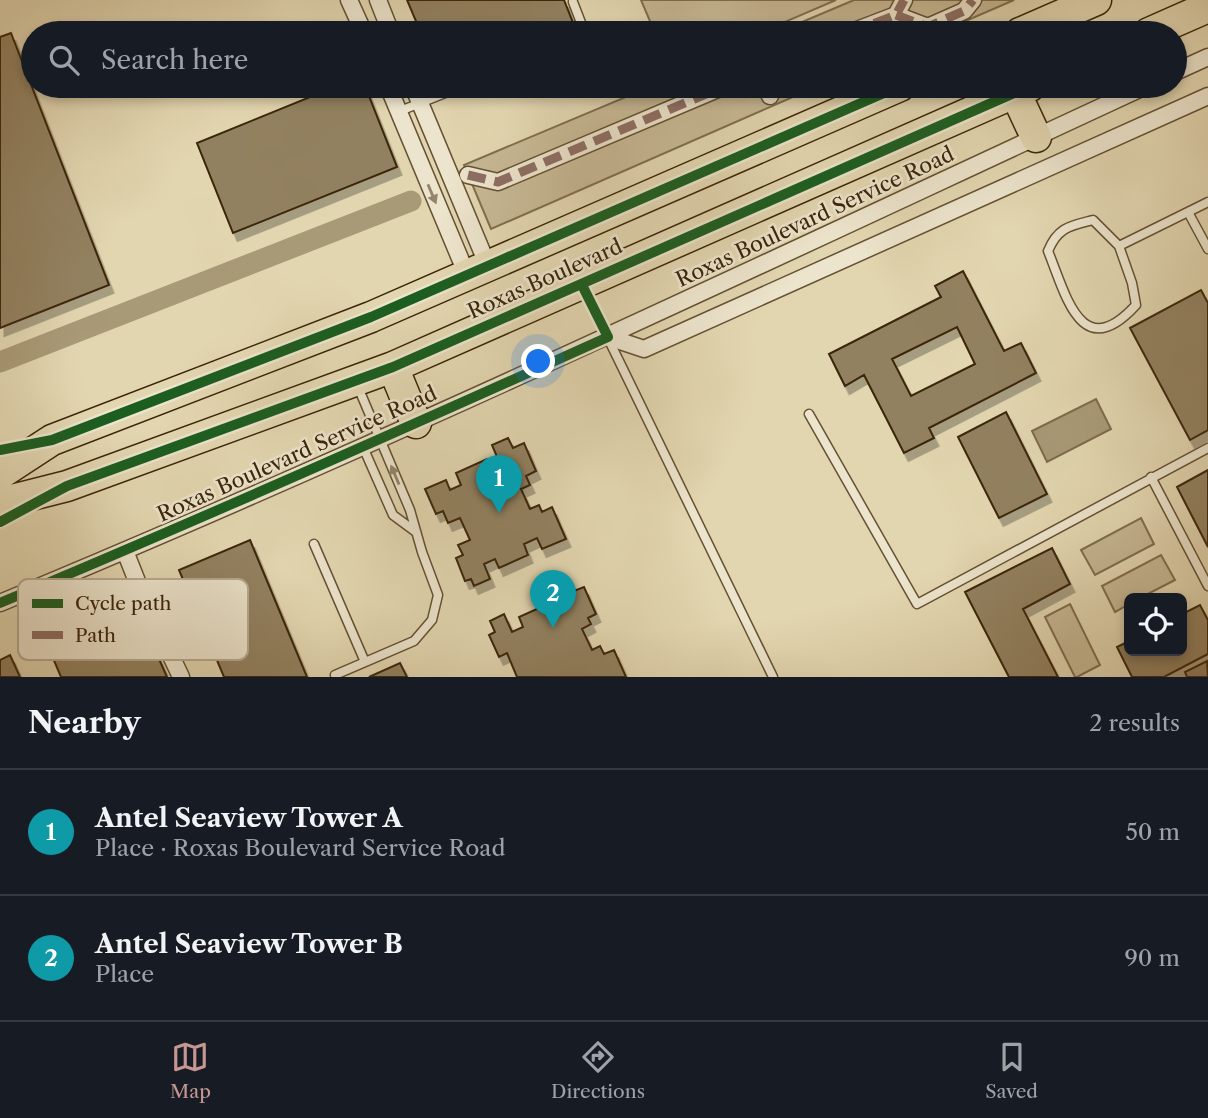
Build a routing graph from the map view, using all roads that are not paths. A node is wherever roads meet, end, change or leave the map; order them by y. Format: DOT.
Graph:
graph roads {
  1 [pos="349,0"];
  2 [pos="377,0"];
  3 [pos="904,0"];
  4 [pos="972,0"];
  5 [pos="1096,0"];
  6 [pos="573,2"];
  7 [pos="1208,7"];
  8 [pos="896,15"];
  9 [pos="359,21"];
  10 [pos="383,21"];
  11 [pos="580,21"];
  12 [pos="880,21"];
  13 [pos="912,21"];
  14 [pos="941,21"];
  15 [pos="1048,21"];
  16 [pos="1176,21"];
  17 [pos="1208,57"];
  18 [pos="1187,67"];
  19 [pos="1208,96"];
  20 [pos="394,98"];
  21 [pos="418,98"];
  22 [pos="431,98"];
  23 [pos="697,98"];
  24 [pos="873,98"];
  25 [pos="1002,98"];
  26 [pos="1025,98"];
  27 [pos="1120,98"];
  28 [pos="420,102"];
  29 [pos="400,111"];
  30 [pos="1036,137"];
  31 [pos="439,149"];
  32 [pos="417,159"];
  33 [pos="468,174"];
  34 [pos="1208,202"];
  35 [pos="1188,212"];
  36 [pos="1119,246"];
  37 [pos="1208,249"];
  38 [pos="478,271"];
  39 [pos="582,285"];
  40 [pos="608,337"];
  41 [pos="393,367"];
  42 [pos="356,382"];
  43 [pos="809,414"];
  44 [pos="416,423"];
  45 [pos="52,440"];
  46 [pos="380,440"];
  47 [pos="363,447"];
  48 [pos="1208,448"];
  49 [pos="0,450"];
  50 [pos="0,474"];
  51 [pos="1151,477"];
  52 [pos="67,486"];
  53 [pos="0,503"];
  54 [pos="0,522"];
  55 [pos="416,532"];
  56 [pos="314,544"];
  57 [pos="125,551"];
  58 [pos="58,579"];
  59 [pos="136,579"];
  60 [pos="1208,586"];
  61 [pos="18,596"];
  62 [pos="0,603"];
  63 [pos="173,660"];
  64 [pos="365,662"];
  65 [pos="335,675"];
  66 [pos="181,677"];
  67 [pos="773,677"];
  1 -- 9 [label="street"];
  2 -- 10 [label="street"];
  3 -- 8 [label="street"];
  4 -- 14 [label="street"];
  5 -- 15 [label="highway"];
  6 -- 11 [label="lane"];
  7 -- 16 [label="highway"];
  8 -- 12 [label="street"];
  8 -- 13 [label="street"];
  17 -- 18 [label="street"];
  19 -- 40 [label="street"];
  20 -- 29 [label="street"];
  21 -- 28 [label="street"];
  22 -- 28 [label="lane"];
  23 -- 33 [label="street"];
  24 -- 38 [label="highway, Roxas Boulevard"];
  25 -- 39 [label="highway, Roxas Boulevard"];
  26 -- 30 [label="highway"];
  27 -- 30 [label="street, Roxas Boulevard Service Road"];
  28 -- 29 [label="lane"];
  28 -- 31 [label="street"];
  29 -- 32 [label="street"];
  30 -- 40 [label="street, Roxas Boulevard Service Road"];
  31 -- 32 [label="street"];
  31 -- 38 [label="street"];
  32 -- 38 [label="street, one-way"];
  34 -- 35 [label="lane"];
  35 -- 36 [label="lane"];
  35 -- 37 [label="lane"];
  36 -- 36 [label="lane"];
  38 -- 45 [label="highway, Roxas Boulevard"];
  39 -- 40 [label="lane"];
  39 -- 41 [label="highway, Roxas Boulevard"];
  40 -- 44 [label="street, Roxas Boulevard Service Road"];
  40 -- 67 [label="lane"];
  41 -- 42 [label="highway, Roxas Boulevard"];
  41 -- 44 [label="highway"];
  42 -- 46 [label="lane"];
  42 -- 52 [label="highway, Roxas Boulevard"];
  43 -- 51 [label="lane"];
  44 -- 46 [label="street, Roxas Boulevard Service Road"];
  45 -- 49 [label="highway"];
  45 -- 50 [label="highway, Roxas Boulevard"];
  46 -- 47 [label="street, Roxas Boulevard Service Road"];
  55 -- 46 [label="lane, one-way"];
  47 -- 55 [label="lane"];
  47 -- 57 [label="street, Roxas Boulevard Service Road"];
  48 -- 51 [label="lane"];
  51 -- 60 [label="lane"];
  52 -- 53 [label="highway, Roxas Boulevard"];
  52 -- 54 [label="highway"];
  55 -- 64 [label="lane"];
  56 -- 64 [label="lane"];
  57 -- 58 [label="street, Roxas Boulevard Service Road"];
  57 -- 59 [label="street"];
  61 -- 62 [label="street, Roxas Boulevard Service Road"];
  63 -- 66 [label="street"];
  64 -- 65 [label="lane"];
}
